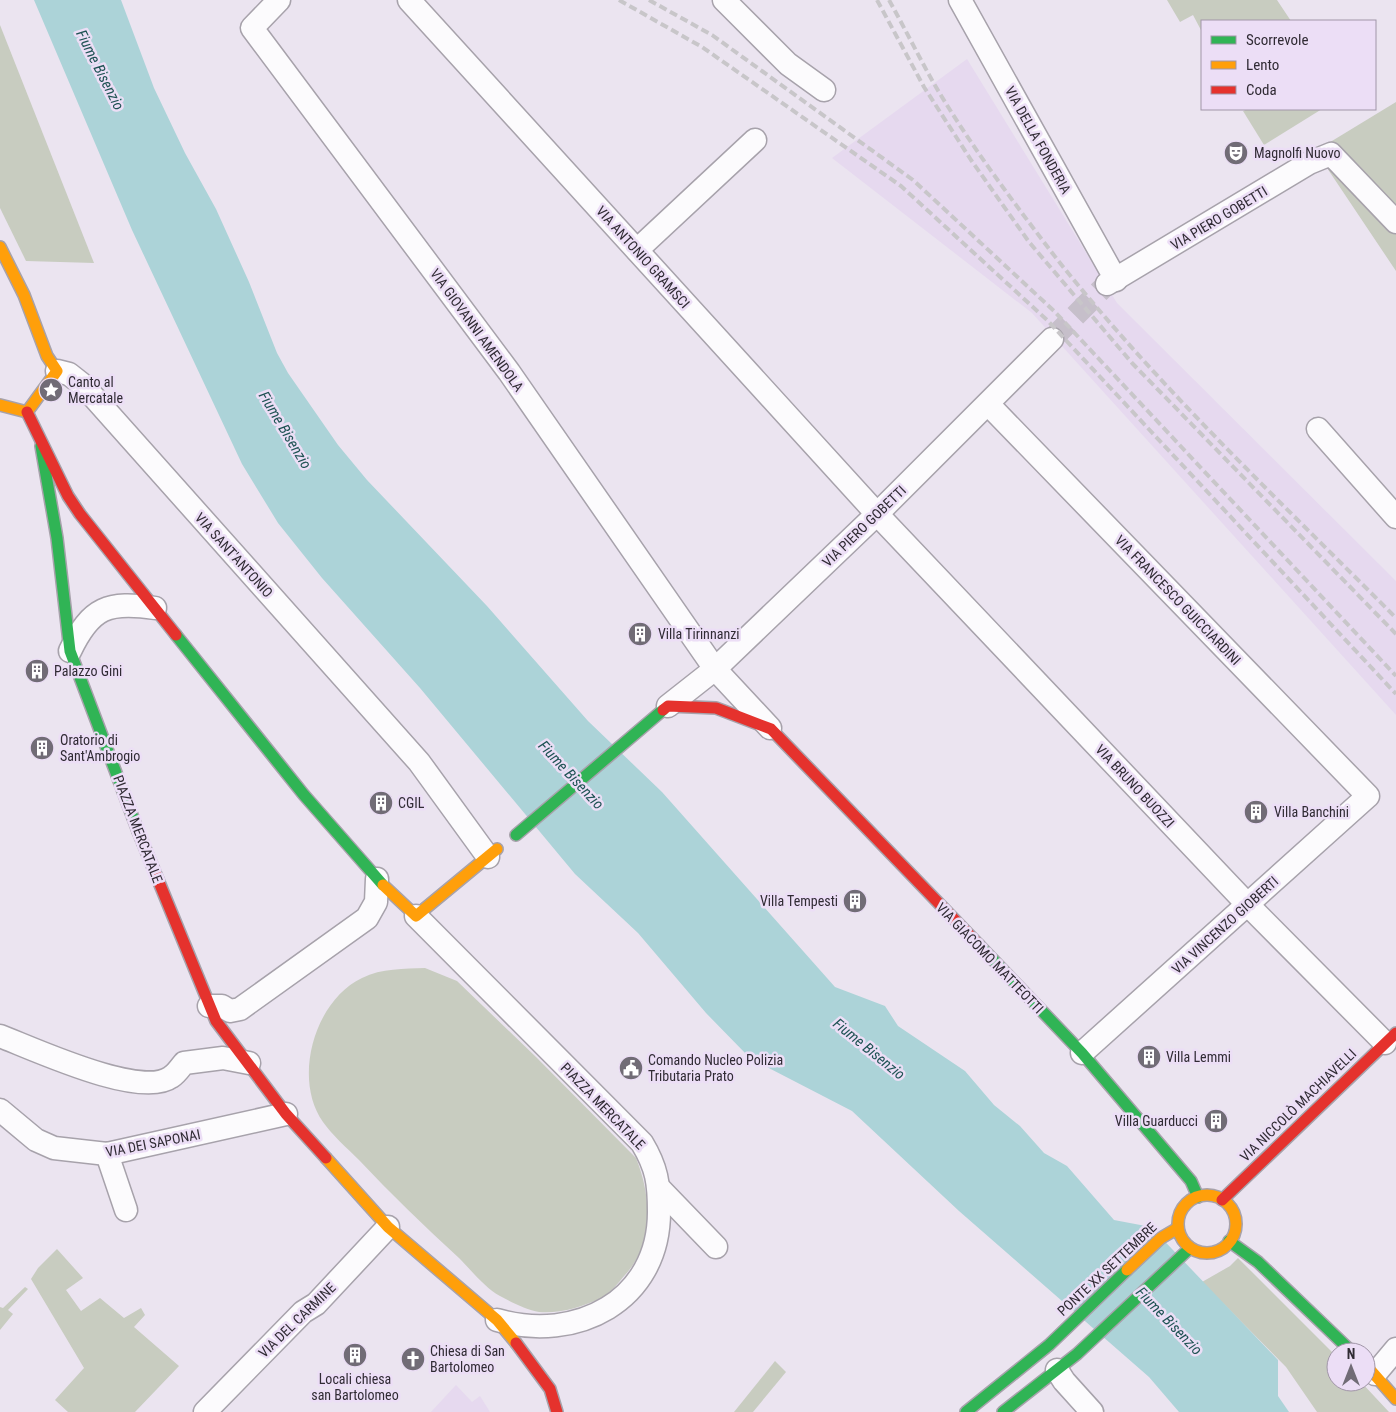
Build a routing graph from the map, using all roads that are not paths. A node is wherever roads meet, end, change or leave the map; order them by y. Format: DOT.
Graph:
graph roads {
  1 [pos="279,0"];
  2 [pos="409,0"];
  3 [pos="724,0"];
  4 [pos="960,0"];
  5 [pos="824,90"];
  6 [pos="755,140"];
  7 [pos="1396,222"];
  8 [pos="0,247"];
  9 [pos="637,250"];
  10 [pos="1112,282"];
  11 [pos="1052,339"];
  12 [pos="56,371"];
  13 [pos="0,404"];
  14 [pos="988,404"];
  15 [pos="27,412"];
  16 [pos="1318,429"];
  17 [pos="41,446"];
  18 [pos="877,514"];
  19 [pos="1396,517"];
  20 [pos="155,608"];
  21 [pos="70,650"];
  22 [pos="714,669"];
  23 [pos="668,706"];
  24 [pos="771,729"];
  25 [pos="1368,796"];
  26 [pos="516,835"];
  27 [pos="492,853"];
  28 [pos="377,879"];
  29 [pos="1248,905"];
  30 [pos="416,916"];
  31 [pos="209,1006"];
  32 [pos="0,1036"];
  33 [pos="1390,1042"];
  34 [pos="1082,1053"];
  35 [pos="249,1063"];
  36 [pos="0,1110"];
  37 [pos="286,1114"];
  38 [pos="107,1154"];
  39 [pos="659,1188"];
  40 [pos="1198,1196"];
  41 [pos="1222,1200"];
  42 [pos="126,1210"];
  43 [pos="1178,1228"];
  44 [pos="383,1232"];
  45 [pos="1229,1241"];
  46 [pos="716,1247"];
  47 [pos="1190,1248"];
  48 [pos="497,1320"];
  49 [pos="1342,1342"];
  50 [pos="1396,1349"];
  51 [pos="1376,1365"];
  52 [pos="1057,1370"];
  53 [pos="1376,1377"];
  54 [pos="1396,1399"];
  55 [pos="558,1411"];
  56 [pos="206,1412"];
  57 [pos="966,1412"];
  58 [pos="1003,1412"];
  59 [pos="1092,1412"];
  1 -- 22 [label="street, VIA GIOVANNI AMENDOLA"];
  2 -- 9 [label="street, VIA ANTONIO GRAMSCI"];
  3 -- 5 [label="street"];
  4 -- 10 [label="street, VIA DELLA FONDERIA"];
  6 -- 9 [label="street"];
  7 -- 10 [label="street, VIA PIERO GOBETTI"];
  8 -- 12 [label="street"];
  9 -- 18 [label="street, VIA ANTONIO GRAMSCI"];
  11 -- 14 [label="street, VIA PIERO GOBETTI"];
  12 -- 15 [label="street"];
  12 -- 27 [label="street, VIA SANT'ANTONIO"];
  13 -- 15 [label="street"];
  14 -- 18 [label="street, VIA PIERO GOBETTI"];
  14 -- 25 [label="street, VIA FRANCESCO GUICCIARDINI"];
  15 -- 17 [label="street, PIAZZA MERCATALE"];
  16 -- 19 [label="street"];
  17 -- 20 [label="street, PIAZZA MERCATALE"];
  17 -- 21 [label="street, PIAZZA MERCATALE"];
  18 -- 22 [label="street, VIA PIERO GOBETTI"];
  18 -- 29 [label="street, VIA BRUNO BUOZZI"];
  20 -- 21 [label="street"];
  20 -- 28 [label="street, PIAZZA MERCATALE"];
  21 -- 31 [label="street, PIAZZA MERCATALE"];
  22 -- 23 [label="street, VIA PIERO GOBETTI"];
  22 -- 24 [label="street, VIA GIACOMO MATTEOTTI"];
  23 -- 24 [label="street, VIA GIACOMO MATTEOTTI"];
  23 -- 26 [label="street"];
  24 -- 34 [label="street, VIA GIACOMO MATTEOTTI"];
  25 -- 29 [label="street, VIA VINCENZO GIOBERTI"];
  27 -- 30 [label="street"];
  28 -- 30 [label="street, PIAZZA MERCATALE"];
  28 -- 31 [label="street"];
  29 -- 33 [label="street, VIA BRUNO BUOZZI"];
  29 -- 34 [label="street, VIA VINCENZO GIOBERTI"];
  30 -- 39 [label="street, PIAZZA MERCATALE"];
  31 -- 35 [label="street, PIAZZA MERCATALE"];
  32 -- 35 [label="street"];
  33 -- 41 [label="street, VIA NICCOLÒ MACHIAVELLI"];
  34 -- 40 [label="street, VIA GIACOMO MATTEOTTI"];
  35 -- 37 [label="street, PIAZZA MERCATALE"];
  36 -- 38 [label="street, VIA DEI SAPONAI"];
  37 -- 38 [label="street, VIA DEI SAPONAI"];
  37 -- 44 [label="street, PIAZZA MERCATALE"];
  38 -- 42 [label="street"];
  39 -- 46 [label="street"];
  39 -- 48 [label="street, PIAZZA MERCATALE"];
  40 -- 41 [label="street"];
  40 -- 43 [label="street"];
  41 -- 45 [label="street"];
  43 -- 47 [label="street"];
  43 -- 57 [label="street, PONTE XX SETTEMBRE"];
  44 -- 48 [label="street, PIAZZA MERCATALE"];
  44 -- 56 [label="street, VIA DEL CARMINE"];
  45 -- 47 [label="street"];
  45 -- 49 [label="street"];
  47 -- 52 [label="street"];
  48 -- 55 [label="street, PIAZZA MERCATALE"];
  50 -- 51 [label="street"];
  52 -- 58 [label="street"];
  52 -- 59 [label="street"];
  53 -- 54 [label="street"];
}
